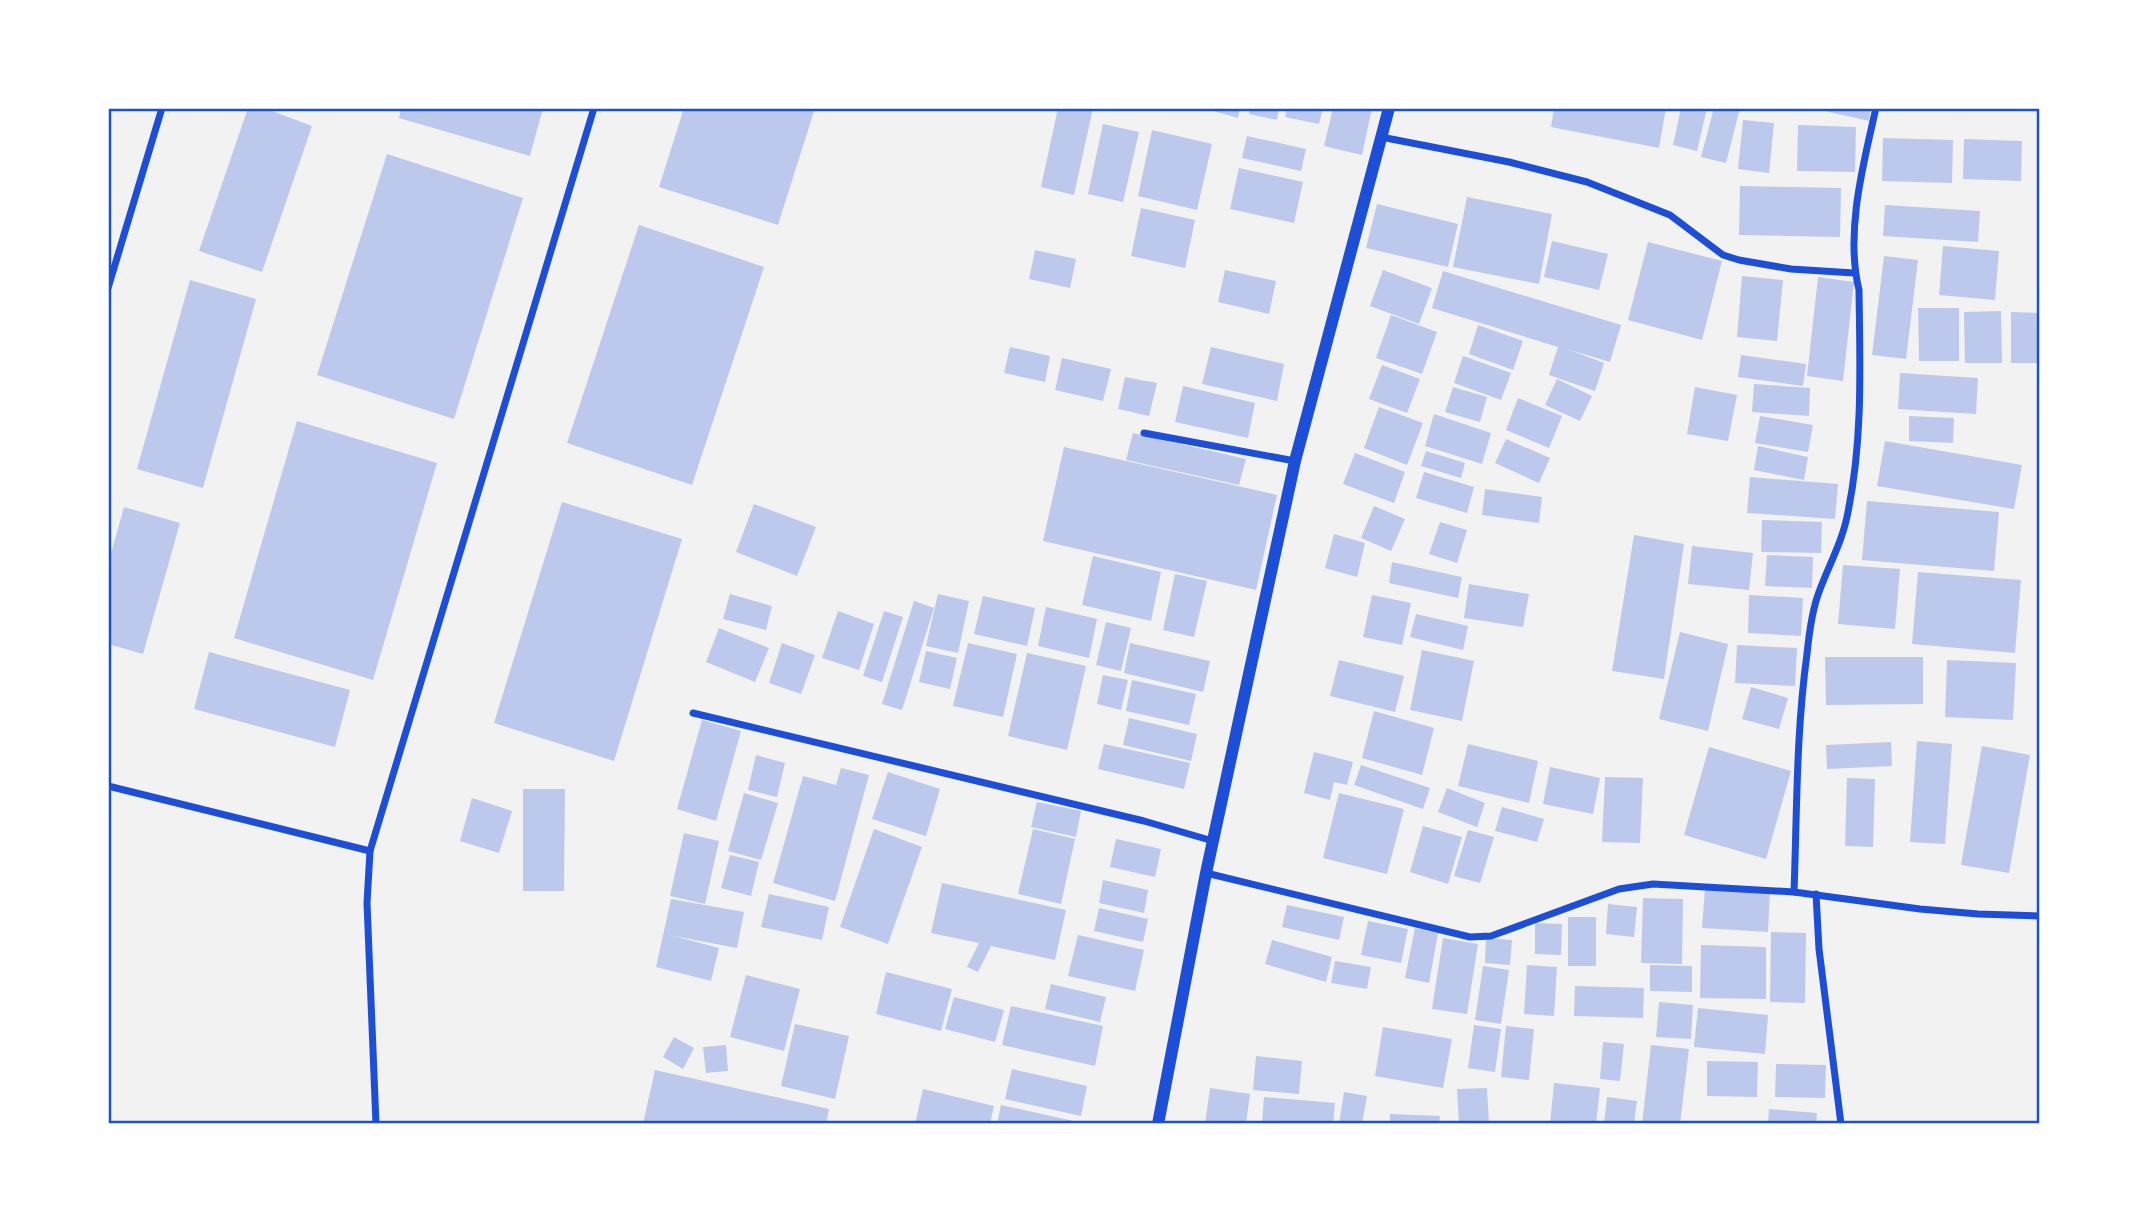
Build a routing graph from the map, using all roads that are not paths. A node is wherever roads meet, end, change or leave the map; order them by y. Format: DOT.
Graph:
graph roads {
  1 [pos="162,108"];
  2 [pos="594,108"];
  3 [pos="1389,108"];
  4 [pos="1876,108"];
  5 [pos="1381,137"];
  6 [pos="1854,273"];
  7 [pos="108,288"];
  8 [pos="1144,433"];
  9 [pos="1295,461"];
  10 [pos="694,713"];
  11 [pos="108,786"];
  12 [pos="1213,841"];
  13 [pos="370,851"];
  14 [pos="1206,873"];
  15 [pos="1794,892"];
  16 [pos="1816,894"];
  17 [pos="2039,916"];
  18 [pos="376,1124"];
  19 [pos="1158,1124"];
  20 [pos="1841,1124"];
  1 -- 7 [label="street"];
  2 -- 13 [label="street"];
  3 -- 5 [label="street"];
  4 -- 6 [label="street"];
  5 -- 6 [label="street"];
  5 -- 9 [label="street"];
  6 -- 15 [label="street"];
  8 -- 9 [label="street"];
  9 -- 12 [label="street"];
  10 -- 12 [label="street"];
  11 -- 13 [label="street"];
  12 -- 14 [label="street"];
  13 -- 18 [label="street"];
  14 -- 15 [label="street"];
  14 -- 19 [label="street"];
  15 -- 16 [label="street"];
  16 -- 17 [label="street"];
  16 -- 20 [label="street"];
}
